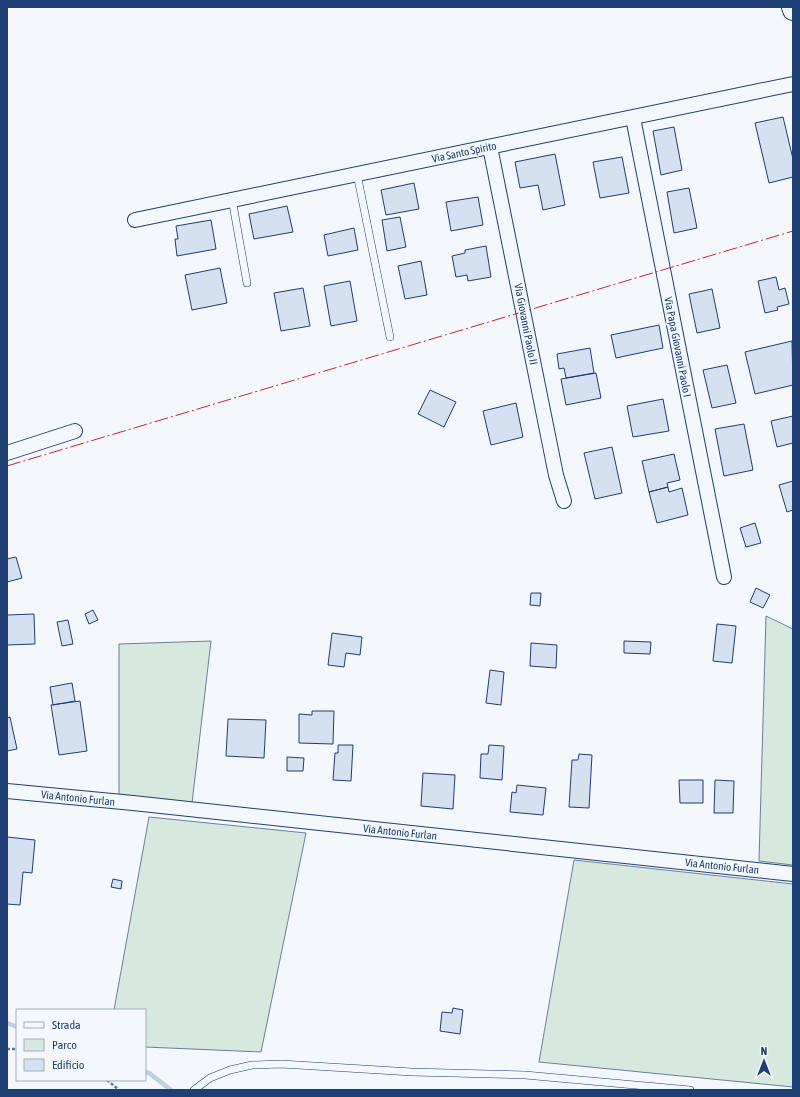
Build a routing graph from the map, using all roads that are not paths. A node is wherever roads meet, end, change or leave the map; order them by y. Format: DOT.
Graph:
graph roads {
  1 [pos="792,7"];
  2 [pos="793,10"];
  3 [pos="793,84"];
  4 [pos="633,118"];
  5 [pos="490,147"];
  6 [pos="357,174"];
  7 [pos="232,199"];
  8 [pos="135,220"];
  9 [pos="247,283"];
  10 [pos="390,337"];
  11 [pos="75,431"];
  12 [pos="7,453"];
  13 [pos="564,501"];
  14 [pos="724,577"];
  15 [pos="7,791"];
  16 [pos="793,874"];
  17 [pos="194,1090"];
  18 [pos="690,1090"];
  1 -- 2 [label="main road"];
  3 -- 4 [label="street, Via Santo Spirito"];
  4 -- 5 [label="street, Via Santo Spirito"];
  4 -- 14 [label="street, Via Papa Giovanni Paolo I"];
  5 -- 6 [label="street, Via Santo Spirito"];
  5 -- 13 [label="street, Via Giovanni Paolo II"];
  6 -- 7 [label="street, Via Santo Spirito"];
  6 -- 10 [label="lane"];
  7 -- 8 [label="street, Via Santo Spirito"];
  7 -- 9 [label="lane"];
  11 -- 12 [label="street"];
  15 -- 16 [label="street, Via Antonio Furlan"];
  17 -- 18 [label="lane"];
}
